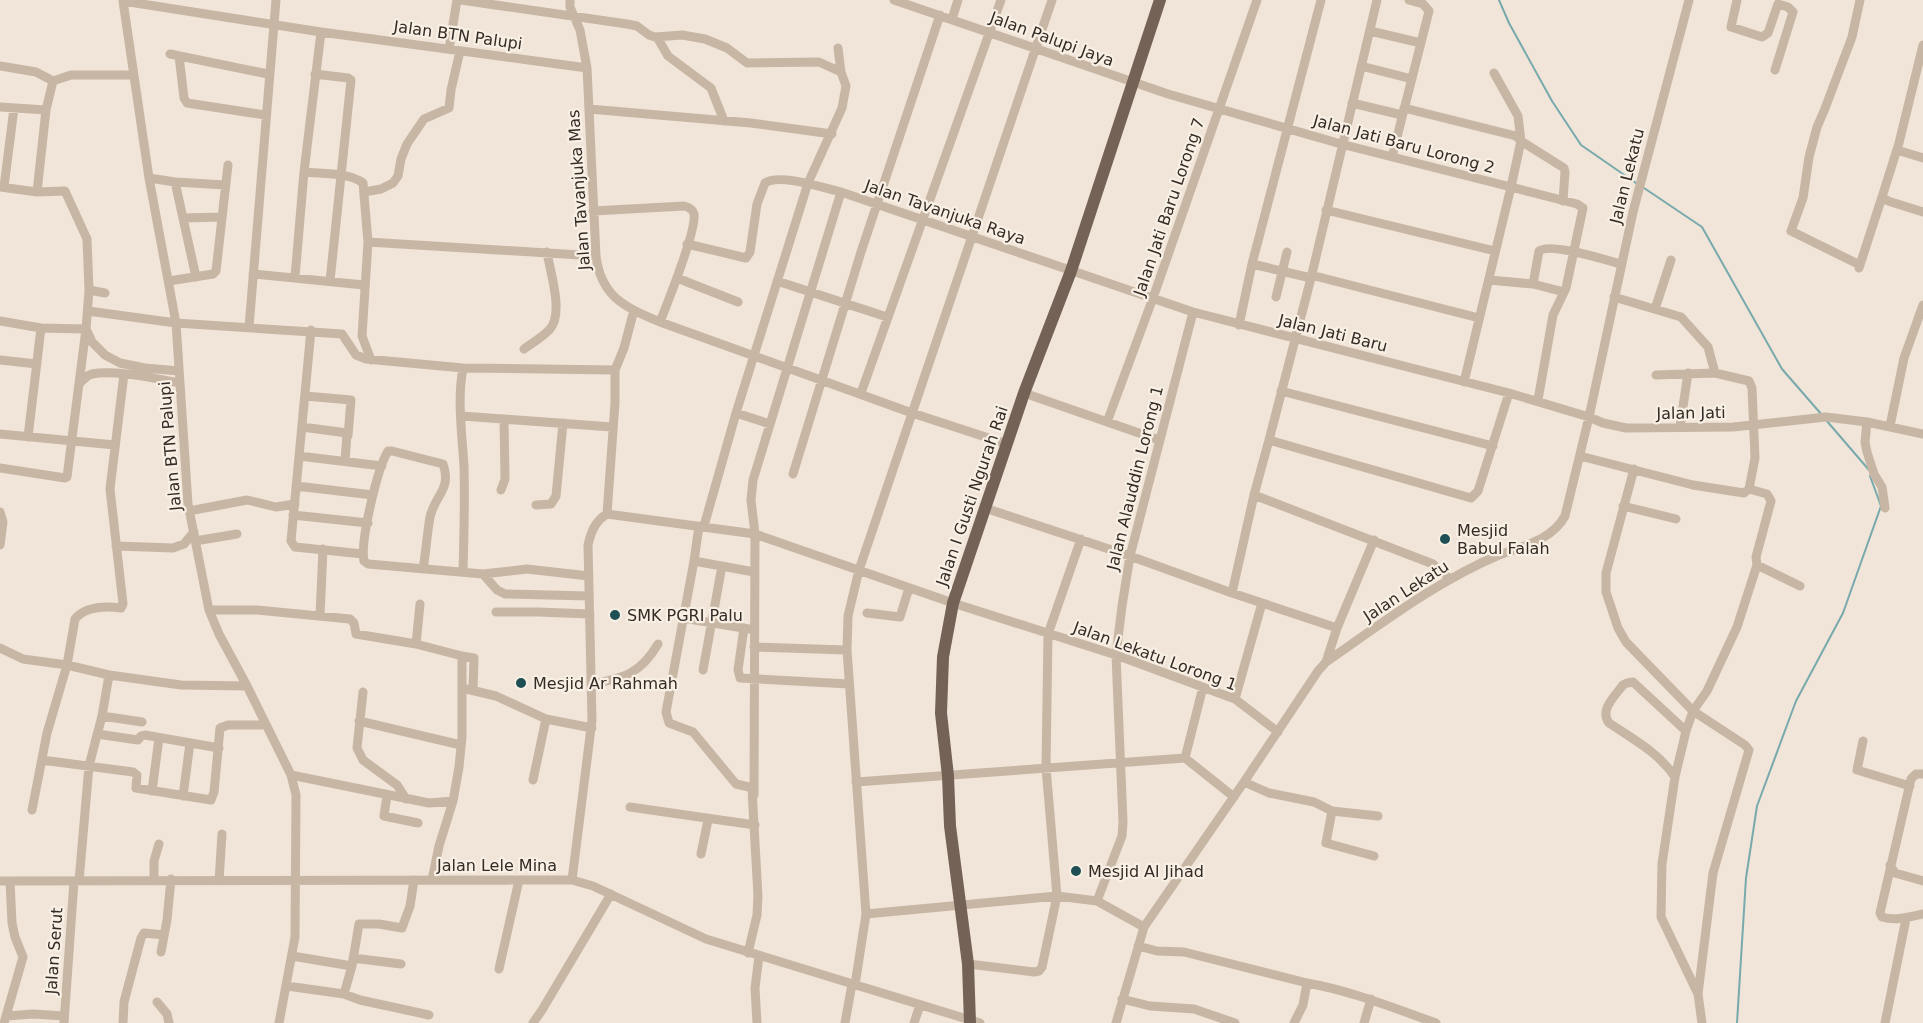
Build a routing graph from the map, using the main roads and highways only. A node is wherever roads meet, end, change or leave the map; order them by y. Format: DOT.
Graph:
graph roads {
  1 [pos="1160,0"];
  2 [pos="973,1022"];
  1 -- 2 [label="main road, Jalan I Gusti Ngurah Rai"];
}
